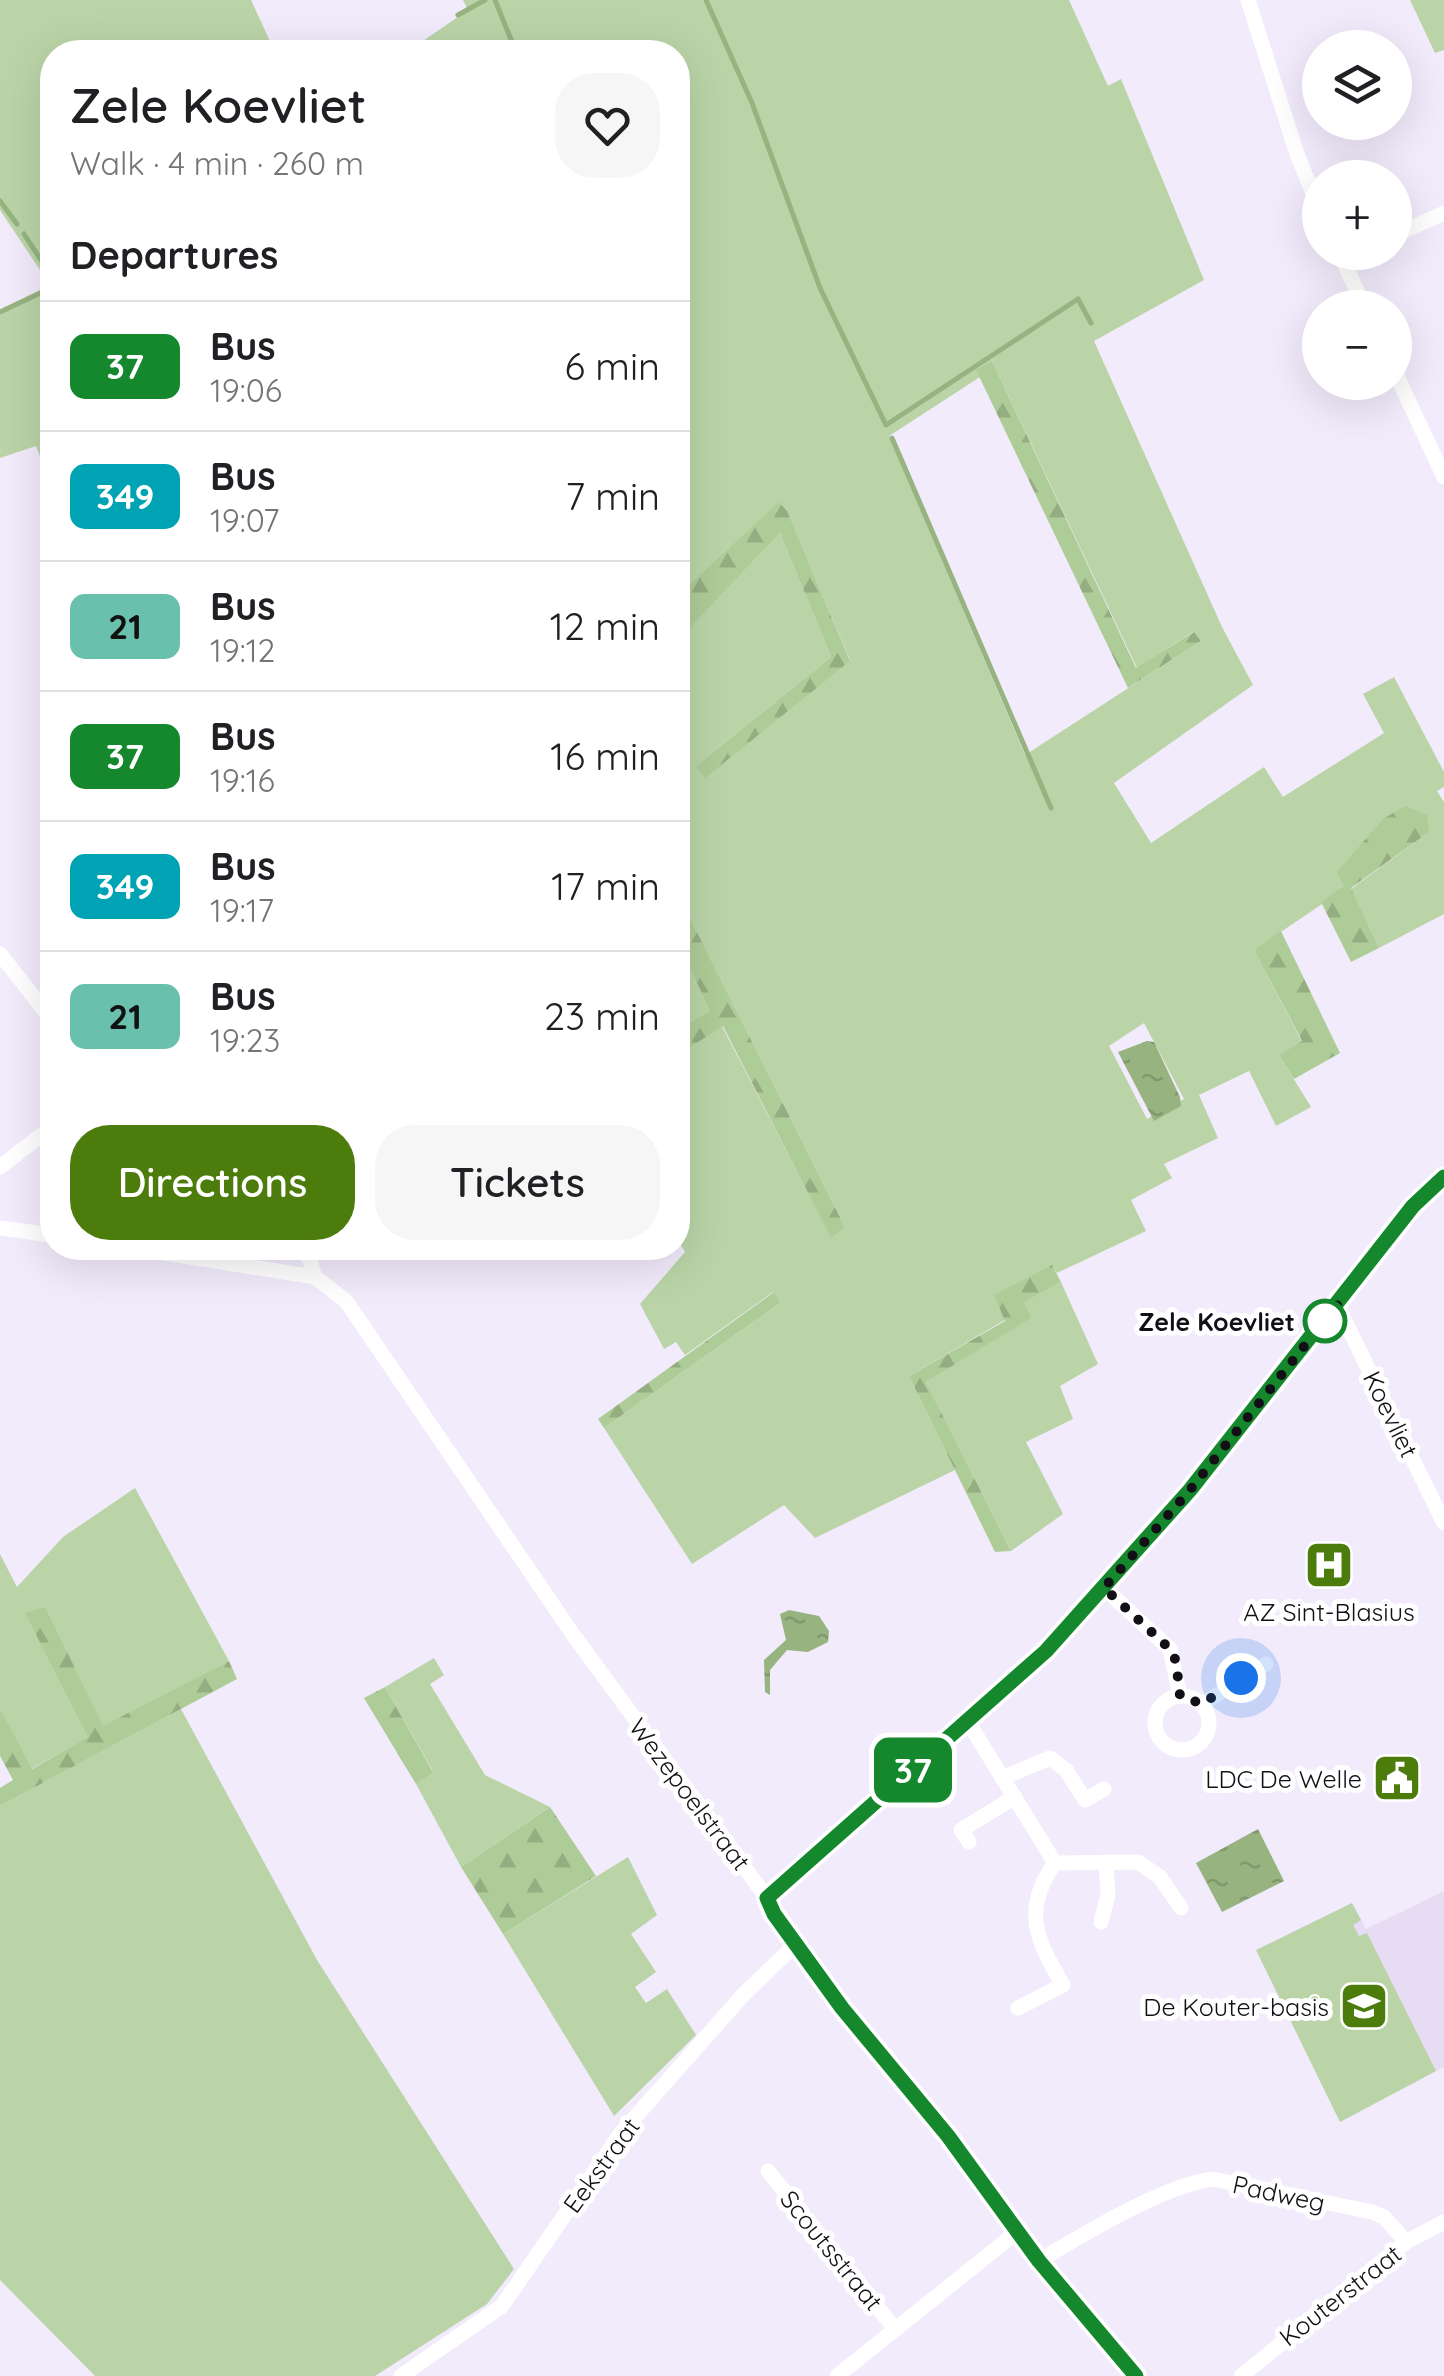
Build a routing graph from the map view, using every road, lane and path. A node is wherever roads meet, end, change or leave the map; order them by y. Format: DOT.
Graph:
graph roads {
  1 [pos="1248,0"];
  2 [pos="1302,168"];
  3 [pos="1444,213"];
  4 [pos="1412,228"];
  5 [pos="1408,400"];
  6 [pos="1444,477"];
  7 [pos="0,954"];
  8 [pos="40,1005"];
  9 [pos="40,1136"];
  10 [pos="0,1167"];
  11 [pos="1444,1177"];
  12 [pos="0,1228"];
  13 [pos="40,1233"];
  14 [pos="209,1260"];
  15 [pos="310,1260"];
  16 [pos="315,1277"];
  17 [pos="1337,1305"];
  18 [pos="1444,1523"];
  19 [pos="1104,1588"];
  20 [pos="1266,1664"];
  21 [pos="1180,1696"];
  22 [pos="1202,1704"];
  23 [pos="968,1722"];
  24 [pos="1002,1778"];
  25 [pos="1104,1790"];
  26 [pos="1016,1797"];
  27 [pos="961,1829"];
  28 [pos="1106,1862"];
  29 [pos="1055,1863"];
  30 [pos="767,1898"];
  31 [pos="1181,1908"];
  32 [pos="1102,1922"];
  33 [pos="795,1945"];
  34 [pos="1018,2008"];
  35 [pos="768,2171"];
  36 [pos="1444,2222"];
  37 [pos="1018,2231"];
  38 [pos="1406,2242"];
  39 [pos="1039,2261"];
  40 [pos="895,2329"];
  41 [pos="401,2376"];
  42 [pos="837,2376"];
  43 [pos="1136,2376"];
  44 [pos="1241,2376"];
  1 -- 2 [label="street"];
  3 -- 4 [label="street"];
  5 -- 6 [label="street"];
  7 -- 8 [label="street"];
  9 -- 10 [label="street"];
  11 -- 17 [label="street"];
  12 -- 13 [label="street"];
  14 -- 16 [label="street"];
  15 -- 16 [label="street, Wezepoelstraat"];
  16 -- 30 [label="street, Wezepoelstraat"];
  17 -- 18 [label="street, Koevliet"];
  17 -- 19 [label="street"];
  19 -- 21 [label="street"];
  19 -- 23 [label="street"];
  20 -- 22 [label="street"];
  21 -- 22 [label="street"];
  21 -- 22 [label="street"];
  23 -- 24 [label="street"];
  23 -- 30 [label="street"];
  24 -- 25 [label="street"];
  24 -- 26 [label="street"];
  26 -- 27 [label="street"];
  26 -- 29 [label="street"];
  28 -- 29 [label="street"];
  28 -- 31 [label="street"];
  28 -- 32 [label="street"];
  29 -- 34 [label="street"];
  30 -- 33 [label="street, Wezepoelstraat"];
  33 -- 37 [label="street, Wezepoelstraat"];
  33 -- 41 [label="street, Eekstraat"];
  35 -- 40 [label="street, Scoutsstraat"];
  36 -- 38 [label="street, Kouterstraat"];
  37 -- 39 [label="street, Wezepoelstraat"];
  37 -- 40 [label="street, Scoutsstraat"];
  38 -- 39 [label="street, Padweg"];
  38 -- 44 [label="street, Kouterstraat"];
  39 -- 43 [label="street, Wezepoelstraat"];
  40 -- 42 [label="street, Scoutsstraat"];
}
